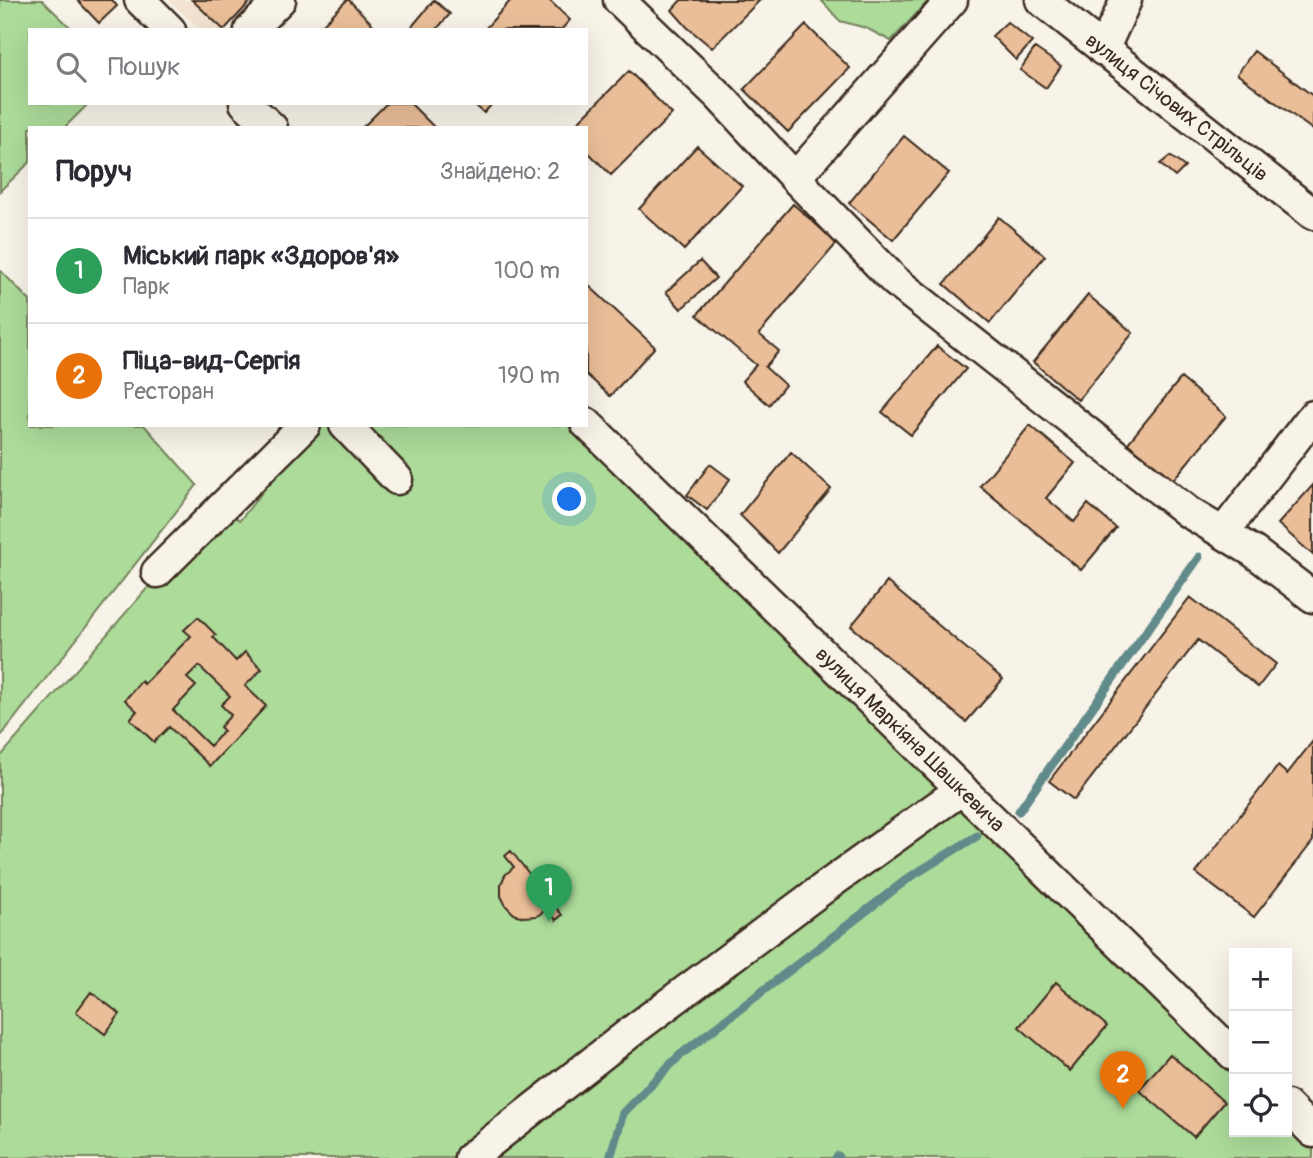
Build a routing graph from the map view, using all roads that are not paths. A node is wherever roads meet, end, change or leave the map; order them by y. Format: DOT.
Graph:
graph roads {
  1 [pos="141,0"];
  2 [pos="280,0"];
  3 [pos="619,0"];
  4 [pos="951,0"];
  5 [pos="1041,0"];
  6 [pos="1126,0"];
  7 [pos="168,28"];
  8 [pos="252,28"];
  9 [pos="1103,50"];
  10 [pos="247,105"];
  11 [pos="270,126"];
  12 [pos="795,178"];
  13 [pos="1313,214"];
  14 [pos="1313,416"];
  15 [pos="588,426"];
  16 [pos="303,427"];
  17 [pos="347,427"];
  18 [pos="397,479"];
  19 [pos="1223,533"];
  20 [pos="157,572"];
  21 [pos="1313,597"];
  22 [pos="962,789"];
  23 [pos="1229,1050"];
  24 [pos="1292,1111"];
  25 [pos="1313,1132"];
  26 [pos="470,1158"];
  1 -- 7 [label="street"];
  2 -- 8 [label="street"];
  3 -- 12 [label="street"];
  4 -- 12 [label="street"];
  5 -- 9 [label="street, вулиця Січових Стрільців"];
  6 -- 9 [label="street"];
  9 -- 13 [label="street, вулиця Січових Стрільців"];
  10 -- 11 [label="street"];
  12 -- 19 [label="street"];
  14 -- 19 [label="street"];
  15 -- 22 [label="street, вулиця Маркіяна Шашкевича"];
  16 -- 20 [label="street"];
  17 -- 18 [label="street"];
  19 -- 21 [label="street"];
  22 -- 23 [label="street, вулиця Маркіяна Шашкевича"];
  22 -- 26 [label="street"];
  24 -- 25 [label="street"];
}
